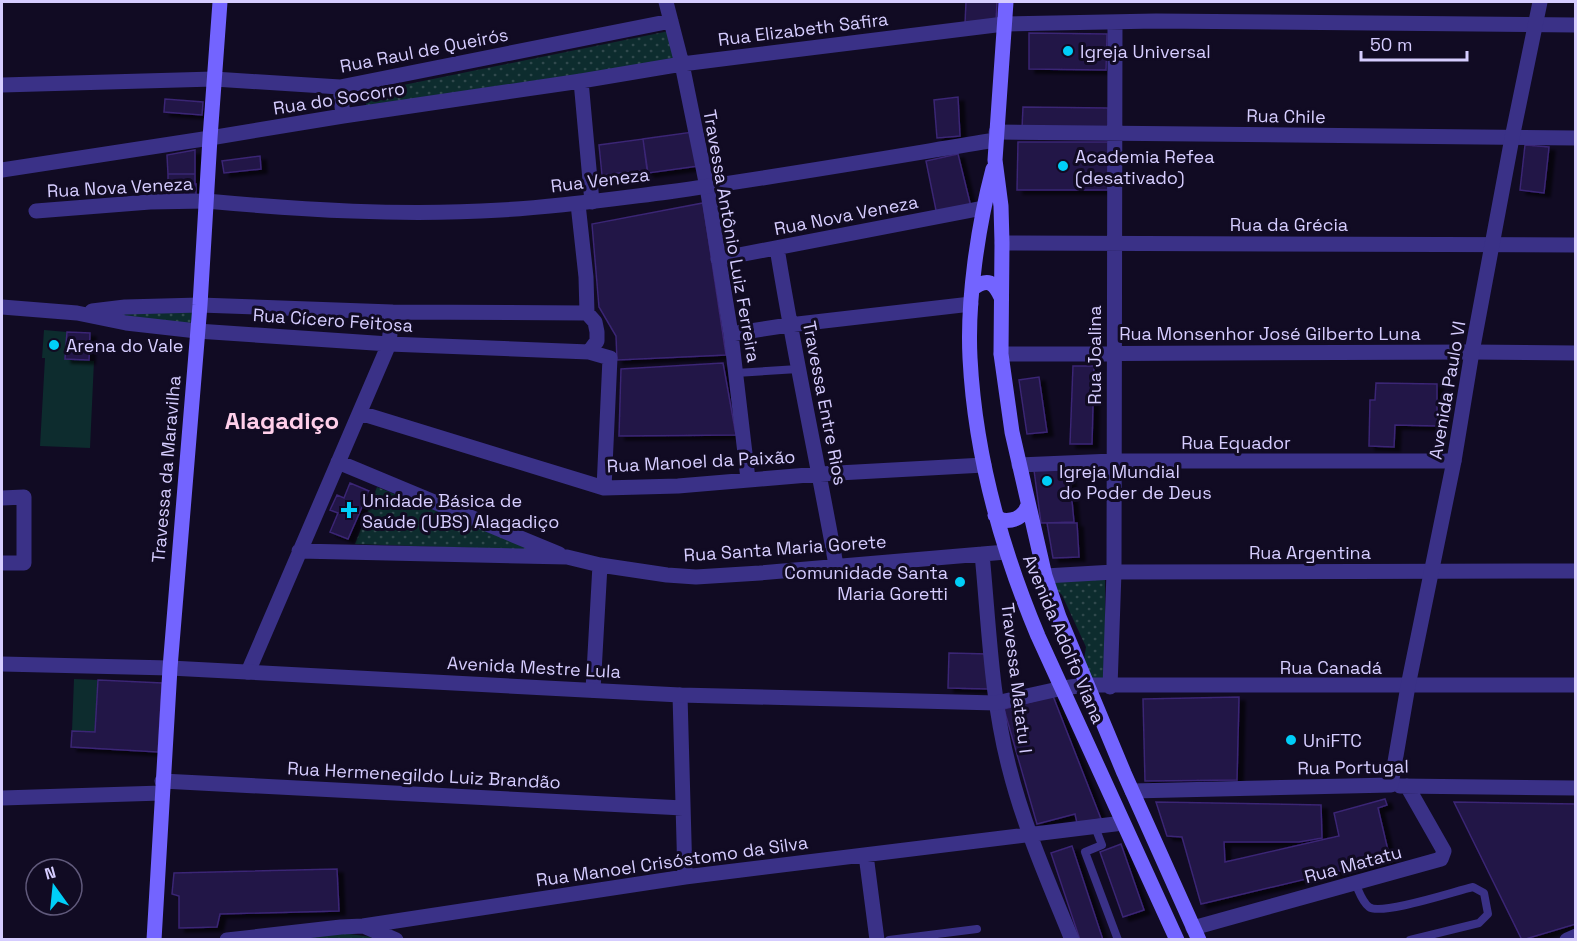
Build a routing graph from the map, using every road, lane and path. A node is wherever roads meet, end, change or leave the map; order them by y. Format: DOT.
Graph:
graph roads {
  1 [pos="220,2"];
  2 [pos="666,2"];
  3 [pos="1006,2"];
  4 [pos="1540,2"];
  5 [pos="671,21"];
  6 [pos="1115,23"];
  7 [pos="1004,24"];
  8 [pos="1536,24"];
  9 [pos="1575,25"];
  10 [pos="682,64"];
  11 [pos="214,79"];
  12 [pos="581,81"];
  13 [pos="2,85"];
  14 [pos="340,87"];
  15 [pos="343,116"];
  16 [pos="1115,134"];
  17 [pos="996,136"];
  18 [pos="210,138"];
  19 [pos="1512,138"];
  20 [pos="1575,138"];
  21 [pos="995,160"];
  22 [pos="2,170"];
  23 [pos="707,187"];
  24 [pos="206,201"];
  25 [pos="585,203"];
  26 [pos="983,208"];
  27 [pos="36,211"];
  28 [pos="1114,242"];
  29 [pos="1002,243"];
  30 [pos="1493,244"];
  31 [pos="1575,244"];
  32 [pos="777,248"];
  33 [pos="718,259"];
  34 [pos="973,288"];
  35 [pos="1002,297"];
  36 [pos="971,304"];
  37 [pos="200,305"];
  38 [pos="2,307"];
  39 [pos="392,312"];
  40 [pos="77,313"];
  41 [pos="587,313"];
  42 [pos="789,325"];
  43 [pos="197,331"];
  44 [pos="731,334"];
  45 [pos="389,344"];
  46 [pos="1472,351"];
  47 [pos="589,352"];
  48 [pos="1114,353"];
  49 [pos="1575,353"];
  50 [pos="1001,354"];
  51 [pos="798,369"];
  52 [pos="736,373"];
  53 [pos="360,412"];
  54 [pos="1113,461"];
  55 [pos="1454,461"];
  56 [pos="338,462"];
  57 [pos="984,465"];
  58 [pos="1019,465"];
  59 [pos="820,474"];
  60 [pos="748,479"];
  61 [pos="604,488"];
  62 [pos="2,498"];
  63 [pos="1028,505"];
  64 [pos="995,514"];
  65 [pos="299,551"];
  66 [pos="1006,552"];
  67 [pos="982,554"];
  68 [pos="567,557"];
  69 [pos="2,563"];
  70 [pos="600,565"];
  71 [pos="836,565"];
  72 [pos="1575,571"];
  73 [pos="1114,572"];
  74 [pos="1431,572"];
  75 [pos="1044,576"];
  76 [pos="2,664"];
  77 [pos="170,668"];
  78 [pos="248,672"];
  79 [pos="1575,684"];
  80 [pos="1086,685"];
  81 [pos="1408,686"];
  82 [pos="1110,687"];
  83 [pos="1063,688"];
  84 [pos="593,690"];
  85 [pos="680,695"];
  86 [pos="996,703"];
  87 [pos="1391,785"];
  88 [pos="1407,786"];
  89 [pos="162,787"];
  90 [pos="1575,788"];
  91 [pos="1132,791"];
  92 [pos="2,798"];
  93 [pos="683,808"];
  94 [pos="1123,823"];
  95 [pos="1095,827"];
  96 [pos="1030,836"];
  97 [pos="866,855"];
  98 [pos="685,877"];
  99 [pos="1355,883"];
  100 [pos="363,926"];
  101 [pos="977,929"];
  102 [pos="1196,934"];
  103 [pos="1575,936"];
  104 [pos="1172,938"];
  105 [pos="153,939"];
  106 [pos="227,939"];
  107 [pos="396,939"];
  108 [pos="877,939"];
  109 [pos="890,939"];
  110 [pos="1072,939"];
  111 [pos="1118,939"];
  112 [pos="1410,939"];
  113 [pos="1567,939"];
  1 -- 11 [label="main road, Travessa da Maravilha"];
  2 -- 5 [label="street, Travessa Antônio Luiz Ferreira"];
  3 -- 7 [label="main road, Avenida Adolfo Viana"];
  4 -- 8 [label="street, Avenida Paulo VI"];
  5 -- 10 [label="street, Travessa Antônio Luiz Ferreira"];
  5 -- 14 [label="street, Rua Raul de Queirós"];
  6 -- 7 [label="street, Rua Elizabeth Safira"];
  6 -- 8 [label="street, Rua Elizabeth Safira"];
  6 -- 16 [label="street, Rua Joalina"];
  7 -- 10 [label="street, Rua Elizabeth Safira"];
  7 -- 17 [label="main road, Avenida Adolfo Viana"];
  8 -- 9 [label="street, Rua Elizabeth Safira"];
  8 -- 19 [label="street, Avenida Paulo VI"];
  10 -- 12 [label="street, Rua do Socorro"];
  10 -- 23 [label="street, Travessa Antônio Luiz Ferreira"];
  11 -- 13 [label="street, Rua Raul de Queirós"];
  11 -- 14 [label="street, Rua Raul de Queirós"];
  11 -- 18 [label="main road, Travessa da Maravilha"];
  12 -- 15 [label="street, Rua do Socorro"];
  12 -- 25 [label="street"];
  14 -- 15 [label="street"];
  15 -- 18 [label="street, Rua do Socorro"];
  16 -- 17 [label="street, Rua Chile"];
  16 -- 19 [label="street, Rua Chile"];
  16 -- 28 [label="street, Rua Joalina"];
  17 -- 21 [label="main road, Avenida Adolfo Viana"];
  17 -- 23 [label="street, Rua Veneza"];
  18 -- 22 [label="street, Rua do Socorro"];
  18 -- 24 [label="main road, Travessa da Maravilha"];
  19 -- 20 [label="street, Rua Chile"];
  19 -- 30 [label="street, Avenida Paulo VI"];
  21 -- 26 [label="main road, Avenida Adolfo Viana"];
  21 -- 29 [label="main road, Avenida Adolfo Viana"];
  23 -- 25 [label="street, Rua Veneza"];
  23 -- 33 [label="street, Travessa Antônio Luiz Ferreira"];
  24 -- 25 [label="street, Rua Veneza"];
  24 -- 27 [label="street, Rua Nova Veneza"];
  24 -- 37 [label="main road, Travessa da Maravilha"];
  25 -- 41 [label="street"];
  26 -- 32 [label="street, Rua Nova Veneza"];
  26 -- 34 [label="main road, Avenida Adolfo Viana"];
  28 -- 29 [label="street, Rua da Grécia"];
  28 -- 30 [label="street, Rua da Grécia"];
  28 -- 48 [label="street, Rua Joalina"];
  29 -- 35 [label="main road, Avenida Adolfo Viana"];
  30 -- 31 [label="street, Rua da Grécia"];
  30 -- 46 [label="street, Avenida Paulo VI"];
  32 -- 33 [label="street, Rua Nova Veneza"];
  32 -- 42 [label="street, Travessa Entre Rios"];
  33 -- 44 [label="street, Travessa Antônio Luiz Ferreira"];
  34 -- 35 [label="main road"];
  34 -- 36 [label="main road, Avenida Adolfo Viana"];
  35 -- 50 [label="main road, Avenida Adolfo Viana"];
  36 -- 42 [label="street"];
  36 -- 57 [label="main road, Avenida Adolfo Viana"];
  37 -- 39 [label="street, Rua Cícero Feitosa"];
  37 -- 40 [label="street, Rua Cícero Feitosa"];
  37 -- 43 [label="main road, Travessa da Maravilha"];
  38 -- 40 [label="street, Rua Cícero Feitosa"];
  39 -- 41 [label="street, Rua Cícero Feitosa"];
  39 -- 45 [label="street"];
  40 -- 43 [label="street, Rua Cícero Feitosa"];
  41 -- 47 [label="street"];
  42 -- 44 [label="street"];
  42 -- 51 [label="street, Travessa Entre Rios"];
  43 -- 45 [label="street, Rua Cícero Feitosa"];
  43 -- 77 [label="main road, Travessa da Maravilha"];
  44 -- 52 [label="street, Travessa Antônio Luiz Ferreira"];
  45 -- 47 [label="street, Rua Cícero Feitosa"];
  45 -- 53 [label="street"];
  46 -- 48 [label="street, Rua Monsenhor José Gilberto Luna"];
  46 -- 49 [label="street, Rua Monsenhor José Gilberto Luna"];
  46 -- 55 [label="street, Avenida Paulo VI"];
  47 -- 61 [label="street"];
  48 -- 50 [label="street, Rua Monsenhor José Gilberto Luna"];
  48 -- 54 [label="street, Rua Joalina"];
  50 -- 58 [label="main road, Avenida Adolfo Viana"];
  51 -- 52 [label="lane"];
  51 -- 59 [label="street, Travessa Entre Rios"];
  52 -- 60 [label="street, Travessa Antônio Luiz Ferreira"];
  53 -- 56 [label="street"];
  53 -- 61 [label="street, Rua Manoel da Paixão"];
  54 -- 55 [label="street, Rua Equador"];
  54 -- 58 [label="street, Rua Equador"];
  54 -- 73 [label="street, Rua Joalina"];
  55 -- 74 [label="street, Avenida Paulo VI"];
  56 -- 65 [label="street"];
  56 -- 68 [label="street, Rua Santa Maria Gorete"];
  57 -- 59 [label="street, Rua Manoel da Paixão"];
  57 -- 64 [label="main road, Avenida Adolfo Viana"];
  58 -- 63 [label="main road, Avenida Adolfo Viana"];
  59 -- 60 [label="street, Rua Manoel da Paixão"];
  59 -- 71 [label="street, Travessa Entre Rios"];
  60 -- 61 [label="street, Rua Manoel da Paixão"];
  62 -- 69 [label="street"];
  63 -- 64 [label="main road"];
  63 -- 75 [label="main road, Avenida Adolfo Viana"];
  64 -- 66 [label="main road, Avenida Adolfo Viana"];
  65 -- 68 [label="street, Rua Santa Maria Gorete"];
  65 -- 78 [label="street"];
  66 -- 67 [label="street, Rua Santa Maria Gorete"];
  66 -- 83 [label="main road, Avenida Adolfo Viana"];
  67 -- 71 [label="street, Rua Santa Maria Gorete"];
  67 -- 86 [label="street, Travessa Matatu I"];
  68 -- 70 [label="street, Rua Santa Maria Gorete"];
  70 -- 71 [label="street, Rua Santa Maria Gorete"];
  70 -- 84 [label="street"];
  72 -- 74 [label="street, Rua Argentina"];
  73 -- 74 [label="street, Rua Argentina"];
  73 -- 75 [label="street, Rua Argentina"];
  73 -- 82 [label="street, Rua Joalina"];
  74 -- 81 [label="street, Avenida Paulo VI"];
  75 -- 80 [label="main road, Avenida Adolfo Viana"];
  76 -- 77 [label="street, Avenida Mestre Lula"];
  77 -- 78 [label="street, Avenida Mestre Lula"];
  77 -- 89 [label="main road, Travessa da Maravilha"];
  78 -- 84 [label="street, Avenida Mestre Lula"];
  79 -- 81 [label="street, Rua Canadá"];
  80 -- 82 [label="street, Rua Canadá"];
  80 -- 83 [label="street, Avenida Mestre Lula"];
  80 -- 91 [label="main road, Avenida Adolfo Viana"];
  81 -- 82 [label="street, Rua Canadá"];
  81 -- 87 [label="street, Avenida Paulo VI"];
  83 -- 86 [label="street, Avenida Mestre Lula"];
  83 -- 94 [label="main road, Avenida Adolfo Viana"];
  84 -- 85 [label="street, Avenida Mestre Lula"];
  85 -- 86 [label="street, Avenida Mestre Lula"];
  85 -- 93 [label="street"];
  86 -- 96 [label="street, Travessa Matatu I"];
  87 -- 88 [label="street, Rua Portugal"];
  87 -- 91 [label="street, Rua Portugal"];
  88 -- 90 [label="street, Rua Portugal"];
  88 -- 99 [label="street, Rua Matatu"];
  89 -- 92 [label="street, Rua Hermenegildo Luiz Brandão"];
  89 -- 93 [label="street, Rua Hermenegildo Luiz Brandão"];
  89 -- 105 [label="main road, Travessa da Maravilha"];
  91 -- 102 [label="main road, Avenida Adolfo Viana"];
  93 -- 98 [label="street"];
  94 -- 95 [label="street, Rua Manoel Crisóstomo da Silva"];
  94 -- 104 [label="main road, Avenida Adolfo Viana"];
  95 -- 96 [label="street, Rua Manoel Crisóstomo da Silva"];
  95 -- 111 [label="lane"];
  96 -- 97 [label="street, Rua Manoel Crisóstomo da Silva"];
  96 -- 110 [label="street, Travessa Matatu I"];
  97 -- 98 [label="street, Rua Manoel Crisóstomo da Silva"];
  97 -- 108 [label="street"];
  98 -- 100 [label="street, Rua Manoel Crisóstomo da Silva"];
  99 -- 102 [label="street, Rua Matatu"];
  99 -- 112 [label="lane"];
  100 -- 106 [label="street, Rua Manoel Crisóstomo da Silva"];
  100 -- 107 [label="street"];
  101 -- 109 [label="lane"];
  103 -- 113 [label="street"];
}
